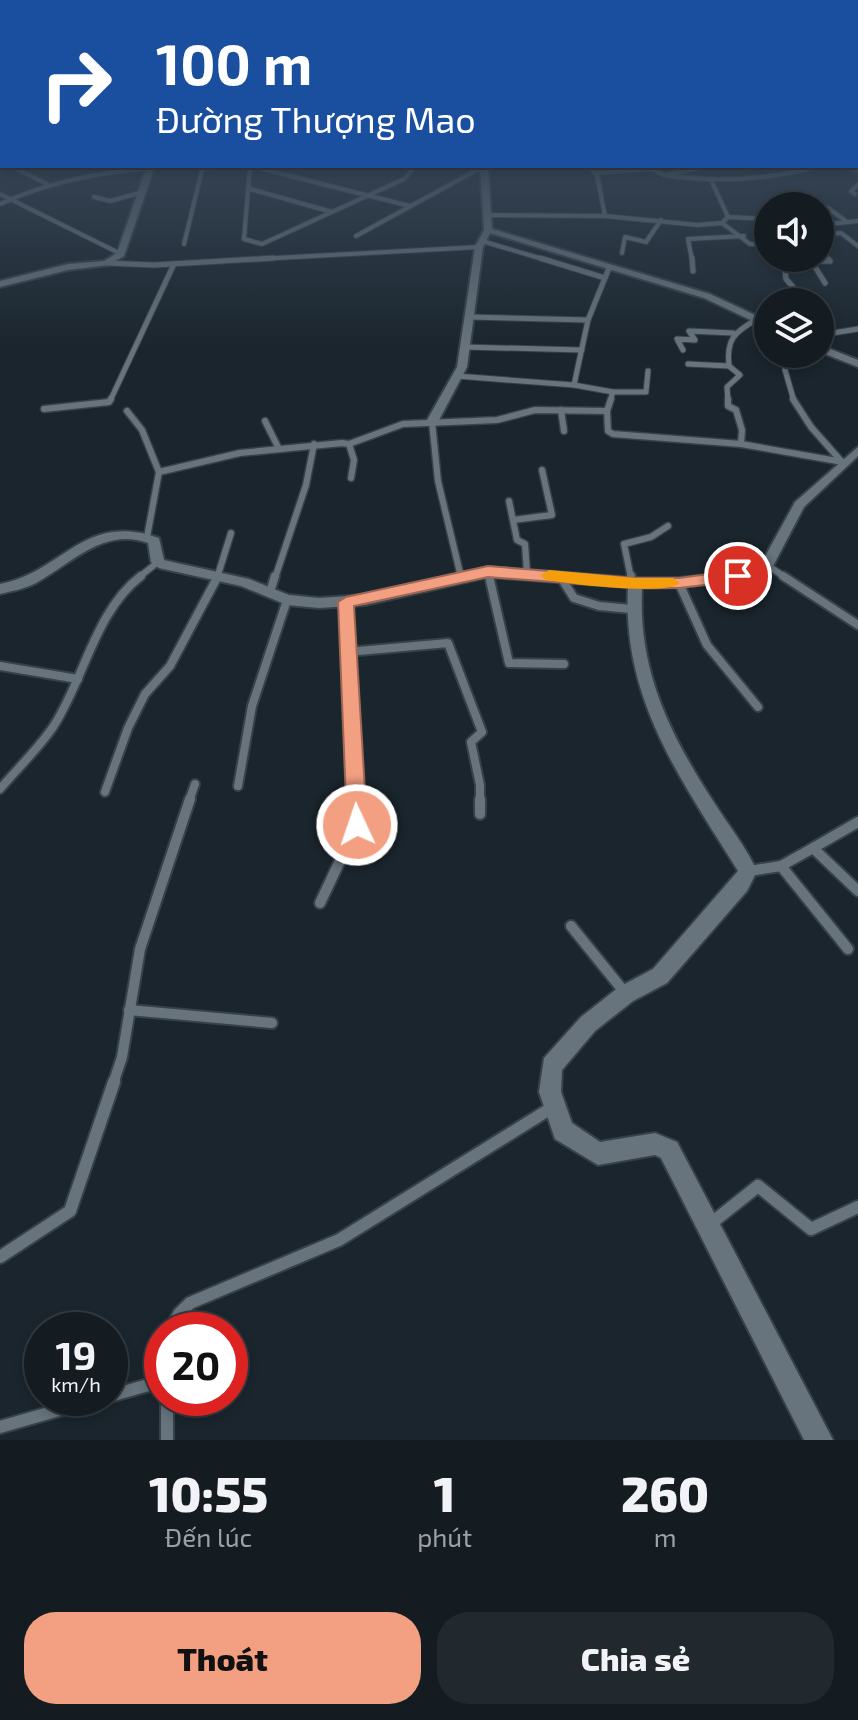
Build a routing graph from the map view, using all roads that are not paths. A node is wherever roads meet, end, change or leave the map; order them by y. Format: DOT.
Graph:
graph roads {
  1 [pos="43,215"];
  2 [pos="135,215"];
  3 [pos="191,215"];
  4 [pos="247,215"];
  5 [pos="325,215"];
  6 [pos="393,215"];
  7 [pos="488,215"];
  8 [pos="511,215"];
  9 [pos="838,215"];
  10 [pos="605,216"];
  11 [pos="728,217"];
  12 [pos="754,218"];
  13 [pos="661,220"];
  14 [pos="858,221"];
  15 [pos="847,222"];
  16 [pos="722,223"];
  17 [pos="834,223"];
  18 [pos="488,230"];
  19 [pos="834,234"];
  20 [pos="356,236"];
  21 [pos="744,236"];
  22 [pos="184,244"];
  23 [pos="480,244"];
  24 [pos="754,244"];
  25 [pos="857,244"];
  26 [pos="622,253"];
  27 [pos="121,254"];
  28 [pos="106,263"];
  29 [pos="174,264"];
  30 [pos="609,268"];
  31 [pos="693,271"];
  32 [pos="818,272"];
  33 [pos="605,278"];
  34 [pos="825,283"];
  35 [pos="0,284"];
  36 [pos="470,317"];
  37 [pos="754,319"];
  38 [pos="588,320"];
  39 [pos="754,321"];
  40 [pos="858,329"];
  41 [pos="733,333"];
  42 [pos="834,333"];
  43 [pos="465,347"];
  44 [pos="582,350"];
  45 [pos="683,350"];
  46 [pos="834,354"];
  47 [pos="688,364"];
  48 [pos="858,364"];
  49 [pos="729,366"];
  50 [pos="788,368"];
  51 [pos="648,371"];
  52 [pos="456,376"];
  53 [pos="574,385"];
  54 [pos="613,392"];
  55 [pos="44,409"];
  56 [pos="561,410"];
  57 [pos="127,411"];
  58 [pos="607,411"];
  59 [pos="265,421"];
  60 [pos="432,422"];
  61 [pos="564,431"];
  62 [pos="314,444"];
  63 [pos="349,444"];
  64 [pos="741,444"];
  65 [pos="278,447"];
  66 [pos="858,450"];
  67 [pos="843,462"];
  68 [pos="542,470"];
  69 [pos="159,472"];
  70 [pos="351,478"];
  71 [pos="509,501"];
  72 [pos="513,520"];
  73 [pos="668,526"];
  74 [pos="231,533"];
  75 [pos="147,537"];
  76 [pos="158,562"];
  77 [pos="767,565"];
  78 [pos="488,572"];
  79 [pos="527,573"];
  80 [pos="218,576"];
  81 [pos="560,576"];
  82 [pos="461,577"];
  83 [pos="634,583"];
  84 [pos="679,583"];
  85 [pos="0,589"];
  86 [pos="270,592"];
  87 [pos="287,600"];
  88 [pos="346,602"];
  89 [pos="631,609"];
  90 [pos="858,625"];
  91 [pos="347,652"];
  92 [pos="564,664"];
  93 [pos="0,666"];
  94 [pos="78,679"];
  95 [pos="758,707"];
  96 [pos="195,784"];
  97 [pos="238,786"];
  98 [pos="0,789"];
  99 [pos="105,792"];
  100 [pos="480,814"];
  101 [pos="858,822"];
  102 [pos="813,848"];
  103 [pos="781,866"];
  104 [pos="748,871"];
  105 [pos="858,891"];
  106 [pos="320,903"];
  107 [pos="571,926"];
  108 [pos="848,949"];
  109 [pos="626,994"];
  110 [pos="129,1010"];
  111 [pos="272,1023"];
  112 [pos="554,1107"];
  113 [pos="858,1207"];
  114 [pos="708,1226"];
  115 [pos="0,1257"];
  116 [pos="181,1312"];
  117 [pos="38,1416"];
  118 [pos="167,1416"];
  119 [pos="0,1427"];
  120 [pos="167,1440"];
  121 [pos="819,1440"];
  1 -- 27 [label="lane"];
  2 -- 27 [label="street"];
  3 -- 22 [label="lane"];
  4 -- 5 [label="lane"];
  6 -- 20 [label="lane"];
  7 -- 18 [label="street"];
  8 -- 10 [label="lane"];
  9 -- 15 [label="lane"];
  10 -- 13 [label="lane"];
  11 -- 12 [label="lane"];
  11 -- 16 [label="lane"];
  13 -- 16 [label="lane"];
  13 -- 26 [label="lane"];
  14 -- 15 [label="lane"];
  15 -- 17 [label="lane"];
  16 -- 21 [label="lane"];
  18 -- 23 [label="street"];
  18 -- 30 [label="street"];
  19 -- 25 [label="lane"];
  21 -- 24 [label="lane"];
  21 -- 31 [label="lane"];
  23 -- 29 [label="lane"];
  23 -- 33 [label="lane"];
  23 -- 36 [label="street"];
  27 -- 28 [label="street"];
  28 -- 29 [label="lane"];
  28 -- 35 [label="street"];
  29 -- 55 [label="lane"];
  30 -- 33 [label="lane"];
  30 -- 37 [label="street"];
  32 -- 34 [label="lane"];
  33 -- 38 [label="lane"];
  36 -- 38 [label="lane"];
  36 -- 43 [label="street"];
  38 -- 44 [label="lane"];
  39 -- 41 [label="lane"];
  40 -- 42 [label="lane"];
  41 -- 45 [label="lane"];
  41 -- 49 [label="lane"];
  43 -- 44 [label="lane"];
  43 -- 52 [label="street"];
  44 -- 53 [label="lane"];
  46 -- 48 [label="street"];
  47 -- 49 [label="lane"];
  49 -- 64 [label="lane"];
  50 -- 67 [label="lane"];
  51 -- 54 [label="lane"];
  52 -- 53 [label="lane"];
  52 -- 60 [label="street"];
  53 -- 54 [label="lane"];
  54 -- 58 [label="lane"];
  56 -- 58 [label="lane"];
  56 -- 60 [label="lane"];
  56 -- 61 [label="lane"];
  57 -- 69 [label="lane"];
  58 -- 64 [label="lane"];
  59 -- 65 [label="lane"];
  60 -- 63 [label="lane"];
  60 -- 82 [label="lane"];
  62 -- 63 [label="lane"];
  62 -- 65 [label="lane"];
  62 -- 86 [label="lane"];
  63 -- 70 [label="lane"];
  64 -- 67 [label="lane"];
  65 -- 69 [label="lane"];
  66 -- 67 [label="street"];
  67 -- 77 [label="street"];
  68 -- 72 [label="lane"];
  69 -- 75 [label="lane"];
  71 -- 72 [label="lane"];
  72 -- 79 [label="lane"];
  73 -- 83 [label="lane"];
  74 -- 80 [label="lane"];
  75 -- 76 [label="street"];
  75 -- 85 [label="street"];
  76 -- 80 [label="street"];
  76 -- 94 [label="lane"];
  77 -- 84 [label="street"];
  77 -- 90 [label="lane"];
  78 -- 79 [label="street"];
  78 -- 82 [label="street"];
  78 -- 92 [label="lane"];
  79 -- 81 [label="street"];
  80 -- 86 [label="street"];
  80 -- 99 [label="lane"];
  81 -- 83 [label="street"];
  81 -- 89 [label="lane"];
  82 -- 88 [label="street"];
  83 -- 84 [label="street"];
  83 -- 89 [label="street"];
  84 -- 95 [label="lane"];
  86 -- 87 [label="street"];
  87 -- 88 [label="street"];
  87 -- 97 [label="lane"];
  88 -- 91 [label="lane"];
  89 -- 104 [label="street"];
  91 -- 100 [label="lane"];
  91 -- 106 [label="lane"];
  93 -- 94 [label="lane"];
  94 -- 98 [label="lane"];
  96 -- 110 [label="lane"];
  101 -- 102 [label="lane"];
  102 -- 103 [label="lane"];
  102 -- 105 [label="lane"];
  103 -- 104 [label="lane"];
  103 -- 108 [label="lane"];
  104 -- 109 [label="street"];
  107 -- 109 [label="lane"];
  109 -- 112 [label="street"];
  110 -- 111 [label="lane"];
  110 -- 115 [label="lane"];
  112 -- 114 [label="street"];
  112 -- 116 [label="lane"];
  113 -- 114 [label="lane"];
  114 -- 121 [label="street"];
  117 -- 119 [label="lane"];
  118 -- 120 [label="lane"];
}
